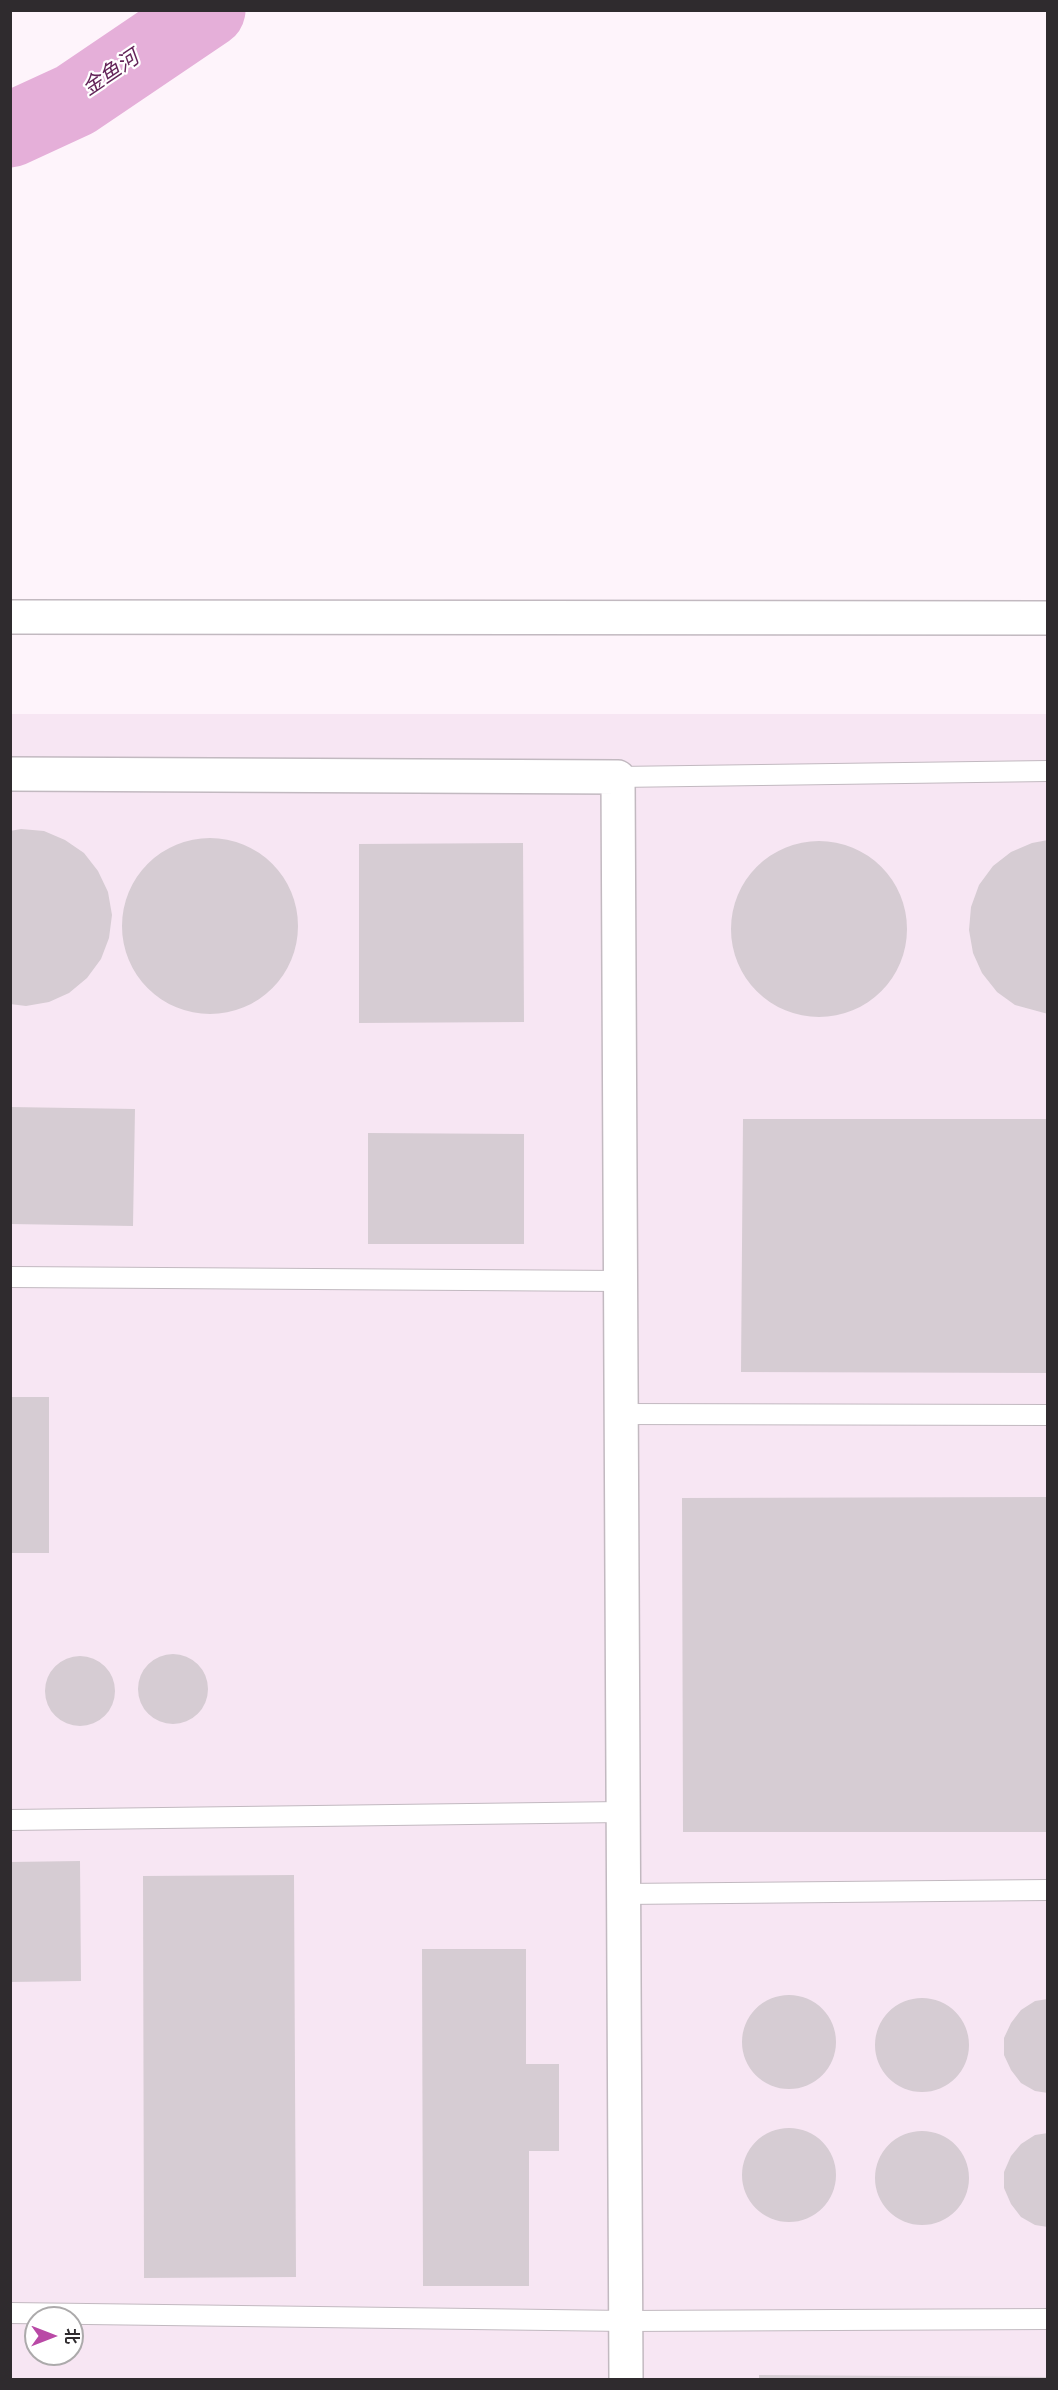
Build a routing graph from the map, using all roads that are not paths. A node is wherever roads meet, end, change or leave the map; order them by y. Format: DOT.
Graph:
graph roads {
  1 [pos="10,617"];
  2 [pos="1047,618"];
  3 [pos="1047,771"];
  4 [pos="10,774"];
  5 [pos="618,777"];
  6 [pos="10,1277"];
  7 [pos="619,1281"];
  8 [pos="620,1414"];
  9 [pos="1047,1415"];
  10 [pos="622,1812"];
  11 [pos="10,1820"];
  12 [pos="1047,1890"];
  13 [pos="623,1894"];
  14 [pos="10,2313"];
  15 [pos="1047,2319"];
  16 [pos="626,2321"];
  17 [pos="626,2379"];
  1 -- 2 [label="street"];
  3 -- 5 [label="lane"];
  4 -- 5 [label="street"];
  5 -- 7 [label="street"];
  6 -- 7 [label="lane"];
  7 -- 8 [label="street"];
  8 -- 9 [label="lane"];
  8 -- 10 [label="street"];
  10 -- 11 [label="lane"];
  10 -- 13 [label="street"];
  12 -- 13 [label="lane"];
  13 -- 16 [label="street"];
  14 -- 16 [label="lane"];
  15 -- 16 [label="lane"];
  16 -- 17 [label="street"];
}
